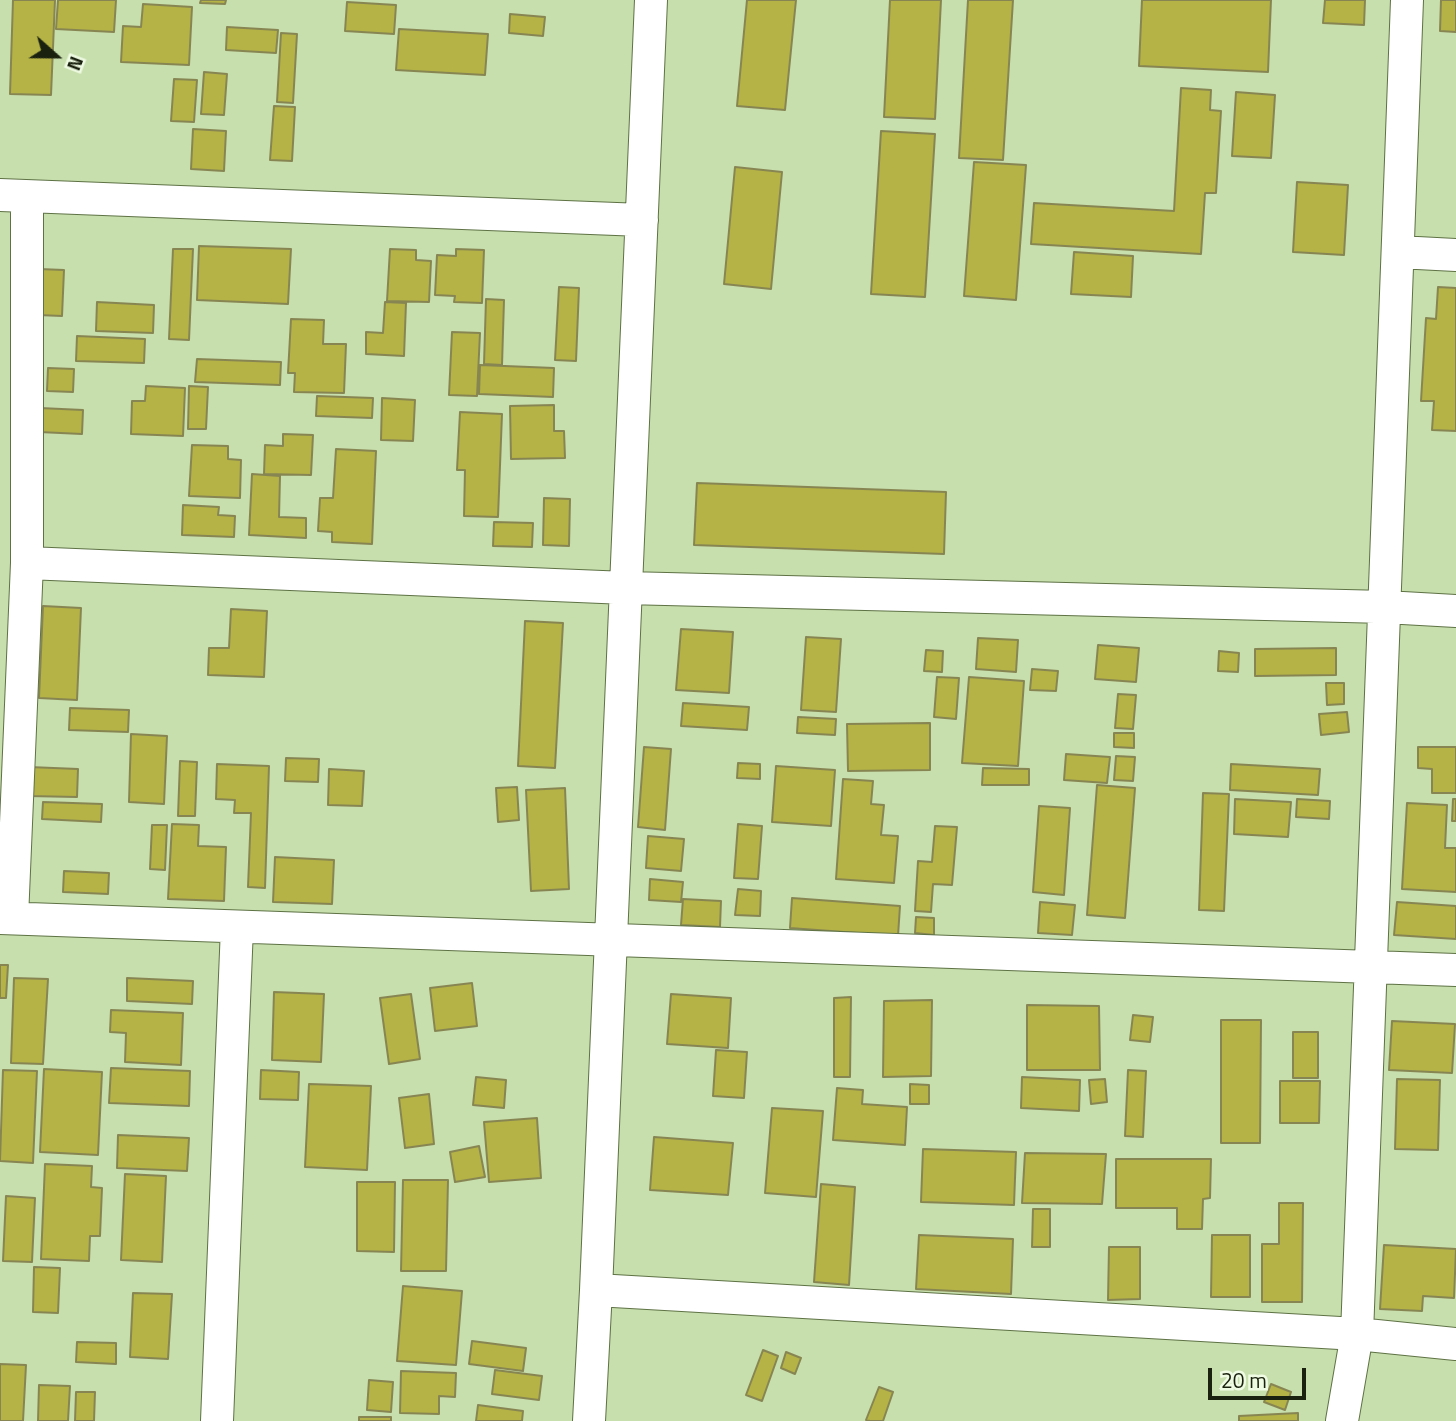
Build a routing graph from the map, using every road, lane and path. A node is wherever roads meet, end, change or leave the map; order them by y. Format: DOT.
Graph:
graph roads {
  1 [pos="651,0"];
  2 [pos="1407,0"];
  3 [pos="13,196"];
  4 [pos="642,220"];
  5 [pos="1398,252"];
  6 [pos="1456,255"];
  7 [pos="27,563"];
  8 [pos="626,588"];
  9 [pos="1385,607"];
  10 [pos="1456,611"];
  11 [pos="6,918"];
  12 [pos="237,927"];
  13 [pos="611,940"];
  14 [pos="1372,967"];
  15 [pos="1456,970"];
  16 [pos="596,1290"];
  17 [pos="1357,1334"];
  18 [pos="1456,1344"];
  19 [pos="217,1421"];
  20 [pos="589,1421"];
  21 [pos="1342,1421"];
  1 -- 4 [label="street"];
  2 -- 5 [label="street"];
  3 -- 4 [label="street"];
  3 -- 7 [label="street"];
  4 -- 8 [label="street"];
  5 -- 6 [label="street"];
  5 -- 9 [label="street"];
  7 -- 8 [label="street"];
  7 -- 11 [label="street"];
  8 -- 9 [label="street"];
  8 -- 13 [label="street"];
  9 -- 10 [label="street"];
  9 -- 14 [label="street"];
  11 -- 12 [label="street"];
  12 -- 13 [label="street"];
  12 -- 19 [label="street"];
  13 -- 14 [label="street"];
  13 -- 16 [label="street"];
  14 -- 15 [label="street"];
  14 -- 17 [label="street"];
  16 -- 17 [label="street"];
  16 -- 20 [label="street"];
  17 -- 18 [label="street"];
  17 -- 21 [label="street"];
}
